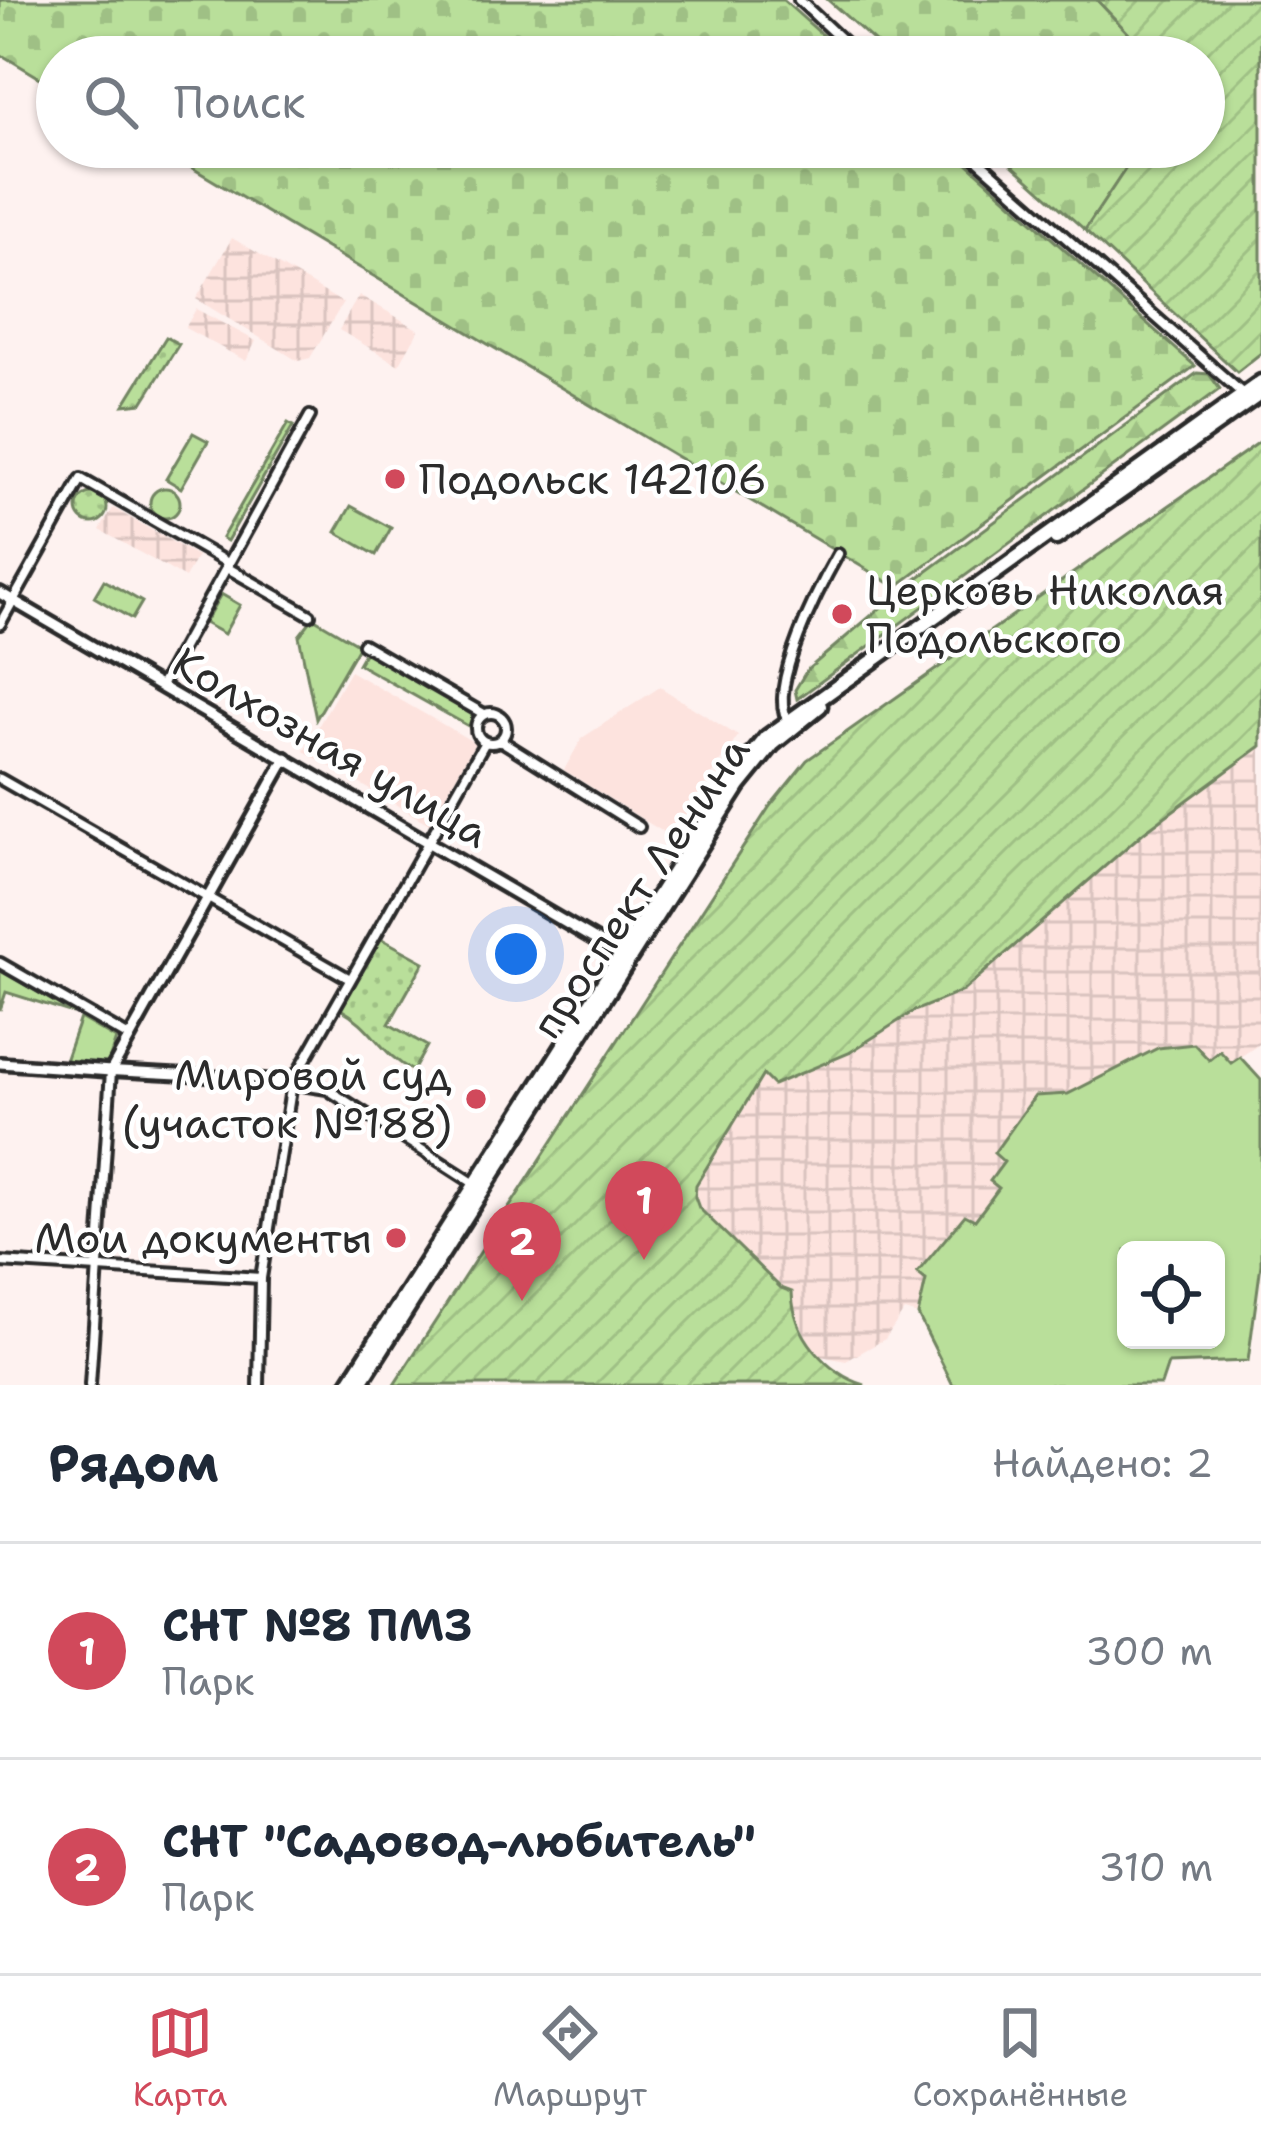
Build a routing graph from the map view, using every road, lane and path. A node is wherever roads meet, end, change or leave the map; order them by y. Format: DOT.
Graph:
graph roads {
  1 [pos="799,0"];
  2 [pos="838,36"];
  3 [pos="988,168"];
  4 [pos="1255,391"];
  5 [pos="310,416"];
  6 [pos="838,554"];
  7 [pos="226,565"];
  8 [pos="0,593"];
  9 [pos="12,600"];
  10 [pos="310,615"];
  11 [pos="0,624"];
  12 [pos="363,644"];
  13 [pos="161,686"];
  14 [pos="484,714"];
  15 [pos="787,718"];
  16 [pos="500,740"];
  17 [pos="485,742"];
  18 [pos="286,758"];
  19 [pos="0,779"];
  20 [pos="639,827"];
  21 [pos="430,841"];
  22 [pos="206,897"];
  23 [pos="624,957"];
  24 [pos="0,962"];
  25 [pos="350,979"];
  26 [pos="129,1036"];
  27 [pos="0,1063"];
  28 [pos="111,1071"];
  29 [pos="292,1083"];
  30 [pos="476,1184"];
  31 [pos="0,1262"];
  32 [pos="98,1270"];
  33 [pos="261,1278"];
  34 [pos="90,1385"];
  35 [pos="259,1385"];
  36 [pos="348,1385"];
  37 [pos="359,1385"];
  1 -- 2 [label="street"];
  3 -- 4 [label="street"];
  4 -- 15 [label="main road, проспект Ленина"];
  4 -- 23 [label="main road, проспект Ленина"];
  5 -- 7 [label="street"];
  6 -- 15 [label="street"];
  7 -- 9 [label="street"];
  7 -- 10 [label="street"];
  7 -- 13 [label="street"];
  8 -- 9 [label="street, Колхозная улица"];
  9 -- 11 [label="street"];
  9 -- 13 [label="street, Колхозная улица"];
  12 -- 14 [label="street"];
  13 -- 18 [label="street, Колхозная улица"];
  14 -- 16 [label="street"];
  14 -- 17 [label="street"];
  15 -- 23 [label="main road, проспект Ленина"];
  16 -- 17 [label="street"];
  16 -- 20 [label="street"];
  17 -- 21 [label="street"];
  18 -- 21 [label="street, Колхозная улица"];
  18 -- 22 [label="street"];
  19 -- 22 [label="street"];
  21 -- 23 [label="street, Колхозная улица"];
  21 -- 25 [label="street"];
  22 -- 25 [label="street"];
  22 -- 26 [label="street"];
  23 -- 30 [label="main road, проспект Ленина"];
  23 -- 37 [label="main road, проспект Ленина"];
  24 -- 26 [label="street"];
  25 -- 29 [label="street"];
  26 -- 28 [label="street"];
  27 -- 28 [label="street"];
  28 -- 29 [label="street"];
  28 -- 32 [label="street"];
  29 -- 30 [label="street"];
  29 -- 33 [label="street"];
  30 -- 36 [label="main road, проспект Ленина"];
  31 -- 32 [label="street"];
  32 -- 33 [label="street"];
  32 -- 34 [label="street"];
  33 -- 35 [label="street"];
}
